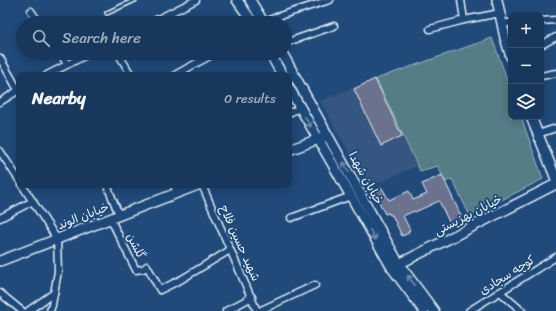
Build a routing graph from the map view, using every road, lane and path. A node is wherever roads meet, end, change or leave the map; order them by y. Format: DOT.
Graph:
graph roads {
  1 [pos="135,0"];
  2 [pos="196,0"];
  3 [pos="237,0"];
  4 [pos="250,0"];
  5 [pos="330,0"];
  6 [pos="461,0"];
  7 [pos="497,0"];
  8 [pos="31,11"];
  9 [pos="107,13"];
  10 [pos="500,13"];
  11 [pos="34,16"];
  12 [pos="164,16"];
  13 [pos="248,16"];
  14 [pos="260,16"];
  15 [pos="282,16"];
  16 [pos="464,20"];
  17 [pos="556,20"];
  18 [pos="544,21"];
  19 [pos="506,23"];
  20 [pos="334,26"];
  21 [pos="430,29"];
  22 [pos="556,37"];
  23 [pos="292,41"];
  24 [pos="544,43"];
  25 [pos="510,48"];
  26 [pos="0,58"];
  27 [pos="64,60"];
  28 [pos="75,60"];
  29 [pos="122,60"];
  30 [pos="202,60"];
  31 [pos="274,60"];
  32 [pos="285,60"];
  33 [pos="67,64"];
  34 [pos="52,72"];
  35 [pos="129,72"];
  36 [pos="180,72"];
  37 [pos="280,72"];
  38 [pos="290,72"];
  39 [pos="556,73"];
  40 [pos="544,75"];
  41 [pos="292,76"];
  42 [pos="16,85"];
  43 [pos="16,92"];
  44 [pos="292,93"];
  45 [pos="0,102"];
  46 [pos="300,108"];
  47 [pos="292,112"];
  48 [pos="532,120"];
  49 [pos="556,128"];
  50 [pos="538,134"];
  51 [pos="329,135"];
  52 [pos="318,139"];
  53 [pos="292,149"];
  54 [pos="0,151"];
  55 [pos="3,160"];
  56 [pos="16,176"];
  57 [pos="556,179"];
  58 [pos="556,184"];
  59 [pos="26,188"];
  60 [pos="108,188"];
  61 [pos="203,188"];
  62 [pos="175,189"];
  63 [pos="351,196"];
  64 [pos="33,201"];
  65 [pos="119,215"];
  66 [pos="0,218"];
  67 [pos="110,218"];
  68 [pos="291,218"];
  69 [pos="57,239"];
  70 [pos="230,250"];
  71 [pos="556,257"];
  72 [pos="0,261"];
  73 [pos="396,266"];
  74 [pos="315,285"];
  75 [pos="500,292"];
  76 [pos="0,293"];
  77 [pos="54,293"];
  78 [pos="252,297"];
  79 [pos="22,311"];
  80 [pos="28,311"];
  81 [pos="50,311"];
  82 [pos="226,311"];
  83 [pos="258,311"];
  84 [pos="424,311"];
  85 [pos="434,311"];
  86 [pos="469,311"];
  87 [pos="522,311"];
  1 -- 9 [label="lane"];
  2 -- 12 [label="street"];
  3 -- 13 [label="main road"];
  4 -- 14 [label="main road"];
  5 -- 15 [label="street"];
  6 -- 16 [label="street"];
  7 -- 10 [label="main road"];
  8 -- 11 [label="street"];
  10 -- 16 [label="street"];
  10 -- 19 [label="main road"];
  16 -- 21 [label="street"];
  17 -- 18 [label="street"];
  19 -- 25 [label="main road"];
  20 -- 23 [label="street"];
  22 -- 24 [label="street"];
  26 -- 42 [label="street"];
  27 -- 33 [label="street"];
  28 -- 33 [label="street"];
  29 -- 35 [label="street"];
  30 -- 36 [label="street"];
  31 -- 37 [label="main road"];
  32 -- 38 [label="main road, خیابان شهدا"];
  33 -- 34 [label="street"];
  39 -- 40 [label="street"];
  41 -- 51 [label="main road, خیابان شهدا"];
  43 -- 45 [label="street"];
  44 -- 46 [label="main road, خیابان شهدا"];
  46 -- 47 [label="street"];
  46 -- 52 [label="main road, خیابان شهدا, one-way"];
  48 -- 50 [label="main road"];
  49 -- 50 [label="street"];
  50 -- 57 [label="main road"];
  51 -- 52 [label="main road"];
  73 -- 51 [label="main road, خیابان شهدا, one-way"];
  52 -- 53 [label="main road"];
  52 -- 63 [label="main road, خیابان شهدا"];
  54 -- 55 [label="street"];
  55 -- 56 [label="street"];
  58 -- 73 [label="main road, خیابان بهزیستی"];
  59 -- 64 [label="street"];
  60 -- 65 [label="street"];
  61 -- 70 [label="street, شهید حسین فلاح"];
  62 -- 65 [label="main road, خیابان الوند"];
  63 -- 68 [label="street"];
  63 -- 73 [label="main road, خیابان شهدا, one-way"];
  64 -- 66 [label="street"];
  64 -- 69 [label="street"];
  65 -- 67 [label="main road, خیابان الوند"];
  67 -- 69 [label="main road, خیابان الوند"];
  67 -- 70 [label="street, گلشن"];
  69 -- 72 [label="main road, خیابان الوند"];
  69 -- 77 [label="street"];
  70 -- 78 [label="street, شهید حسین فلاح"];
  71 -- 75 [label="street, کوچه سجادی"];
  73 -- 84 [label="main road, خیابان شهدا"];
  85 -- 73 [label="main road, خیابان شهدا, one-way"];
  74 -- 83 [label="street"];
  75 -- 86 [label="street, کوچه سجادی"];
  75 -- 87 [label="street"];
  76 -- 79 [label="street"];
  77 -- 80 [label="street"];
  77 -- 81 [label="street"];
  78 -- 82 [label="street"];
  78 -- 83 [label="street, شهید حسین فلاح"];
}
